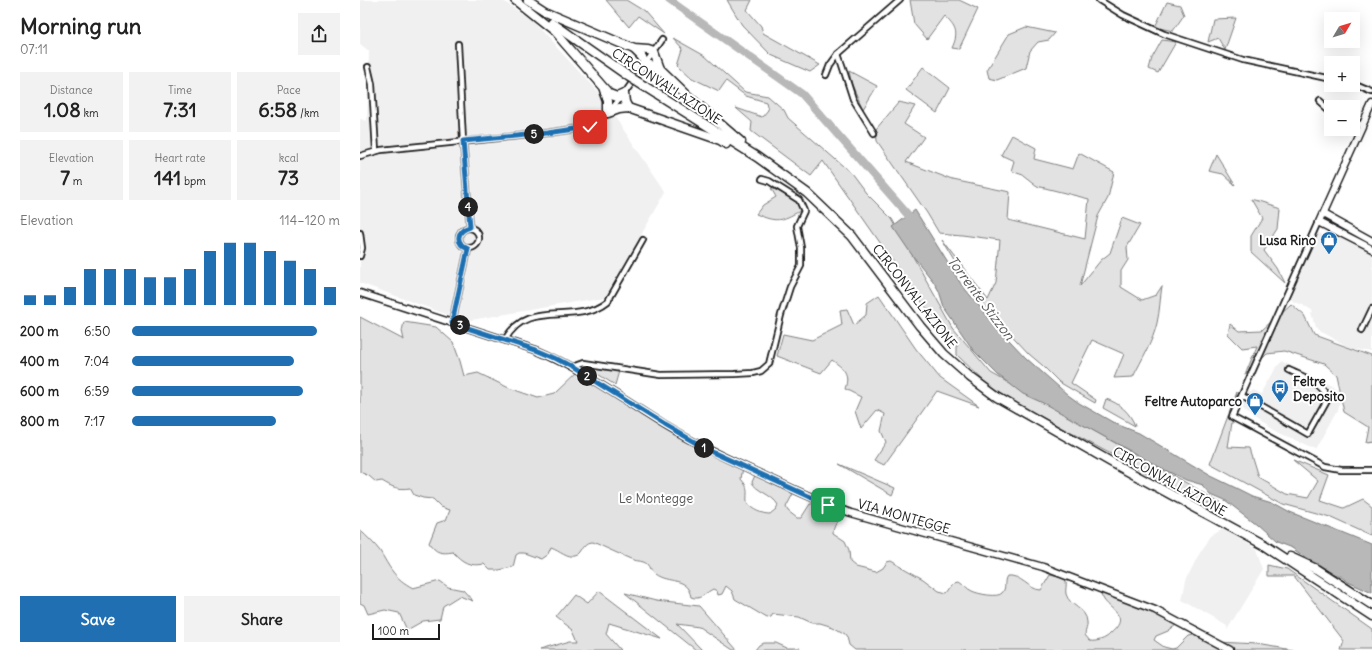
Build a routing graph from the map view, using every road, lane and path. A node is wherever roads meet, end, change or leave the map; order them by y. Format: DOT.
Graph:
graph roads {
  1 [pos="515,0"];
  2 [pos="519,0"];
  3 [pos="528,0"];
  4 [pos="900,0"];
  5 [pos="1099,0"];
  6 [pos="662,40"];
  7 [pos="458,44"];
  8 [pos="634,49"];
  9 [pos="654,52"];
  10 [pos="838,54"];
  11 [pos="645,65"];
  12 [pos="368,67"];
  13 [pos="660,69"];
  14 [pos="826,75"];
  15 [pos="1324,77"];
  16 [pos="1360,87"];
  17 [pos="604,90"];
  18 [pos="1372,92"];
  19 [pos="624,94"];
  20 [pos="1320,101"];
  21 [pos="1372,104"];
  22 [pos="1324,105"];
  23 [pos="628,108"];
  24 [pos="608,113"];
  25 [pos="1362,125"];
  26 [pos="874,133"];
  27 [pos="463,141"];
  28 [pos="376,151"];
  29 [pos="747,151"];
  30 [pos="360,156"];
  31 [pos="762,179"];
  32 [pos="1323,214"];
  33 [pos="1319,222"];
  34 [pos="470,227"];
  35 [pos="360,233"];
  36 [pos="643,240"];
  37 [pos="1372,240"];
  38 [pos="468,249"];
  39 [pos="1372,249"];
  40 [pos="360,256"];
  41 [pos="360,293"];
  42 [pos="1372,309"];
  43 [pos="452,323"];
  44 [pos="1362,330"];
  45 [pos="504,340"];
  46 [pos="572,367"];
  47 [pos="1289,370"];
  48 [pos="1242,396"];
  49 [pos="1372,470"];
  50 [pos="1264,546"];
  51 [pos="1372,605"];
  52 [pos="1372,616"];
  53 [pos="1230,650"];
  1 -- 17 [label="highway"];
  2 -- 29 [label="highway, CIRCONVALLAZIONE, bridge"];
  3 -- 8 [label="highway"];
  4 -- 10 [label="street"];
  5 -- 15 [label="street"];
  6 -- 9 [label="street"];
  7 -- 27 [label="street"];
  8 -- 9 [label="highway"];
  8 -- 11 [label="highway"];
  9 -- 11 [label="street"];
  9 -- 13 [label="highway"];
  10 -- 14 [label="street"];
  10 -- 26 [label="street"];
  11 -- 13 [label="highway"];
  11 -- 19 [label="street"];
  12 -- 28 [label="street"];
  13 -- 29 [label="highway"];
  16 -- 18 [label="street"];
  17 -- 19 [label="highway"];
  17 -- 24 [label="highway"];
  19 -- 23 [label="highway"];
  19 -- 24 [label="street"];
  20 -- 22 [label="street"];
  21 -- 25 [label="street"];
  23 -- 24 [label="highway"];
  23 -- 29 [label="highway"];
  24 -- 27 [label="street"];
  25 -- 32 [label="street"];
  27 -- 28 [label="street"];
  27 -- 34 [label="street"];
  28 -- 30 [label="street"];
  29 -- 50 [label="highway, CIRCONVALLAZIONE"];
  31 -- 46 [label="street"];
  32 -- 33 [label="street"];
  32 -- 37 [label="street"];
  33 -- 39 [label="street"];
  33 -- 48 [label="street"];
  34 -- 38 [label="street"];
  34 -- 38 [label="street"];
  35 -- 40 [label="street"];
  36 -- 45 [label="street"];
  38 -- 43 [label="street"];
  41 -- 43 [label="street, VIA MONTEGGE"];
  42 -- 44 [label="street"];
  43 -- 45 [label="street, VIA MONTEGGE"];
  45 -- 46 [label="street, VIA MONTEGGE"];
  46 -- 53 [label="street, VIA MONTEGGE"];
  47 -- 48 [label="street"];
  48 -- 49 [label="street"];
  50 -- 51 [label="highway"];
  50 -- 52 [label="highway, CIRCONVALLAZIONE"];
}
